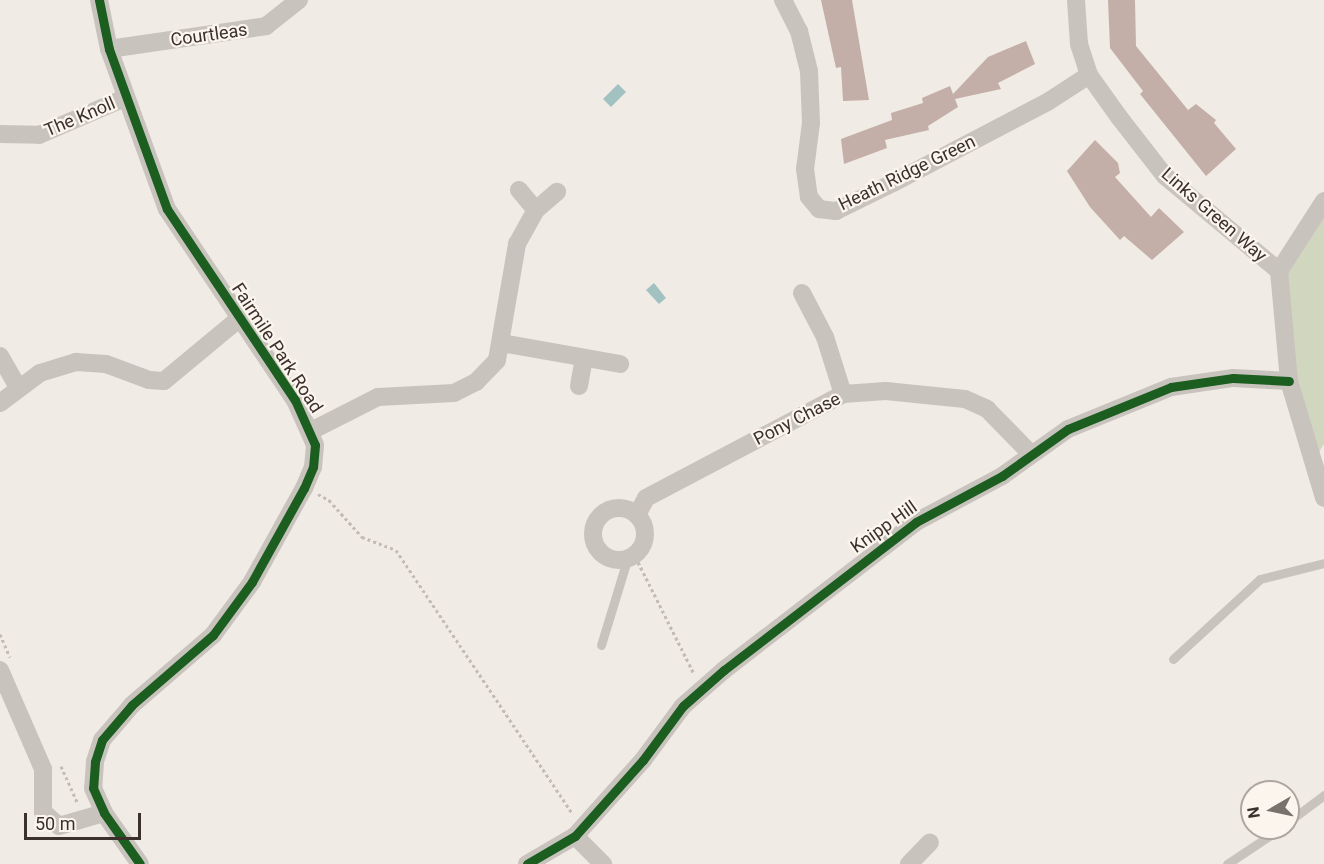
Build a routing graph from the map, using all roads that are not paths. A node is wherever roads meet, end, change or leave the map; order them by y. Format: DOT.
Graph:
graph roads {
  1 [pos="99,0"];
  2 [pos="299,0"];
  3 [pos="783,0"];
  4 [pos="1076,0"];
  5 [pos="109,49"];
  6 [pos="1089,75"];
  7 [pos="125,98"];
  8 [pos="0,134"];
  9 [pos="519,190"];
  10 [pos="557,192"];
  11 [pos="1324,201"];
  12 [pos="536,210"];
  13 [pos="1279,271"];
  14 [pos="802,294"];
  15 [pos="240,318"];
  16 [pos="501,344"];
  17 [pos="0,356"];
  18 [pos="584,358"];
  19 [pos="620,364"];
  20 [pos="1289,381"];
  21 [pos="18,387"];
  22 [pos="579,387"];
  23 [pos="843,394"];
  24 [pos="0,403"];
  25 [pos="311,431"];
  26 [pos="1031,454"];
  27 [pos="1321,472"];
  28 [pos="1324,498"];
  29 [pos="637,515"];
  30 [pos="631,558"];
  31 [pos="1324,562"];
  32 [pos="601,645"];
  33 [pos="1173,659"];
  34 [pos="6,666"];
  35 [pos="1324,795"];
  36 [pos="104,813"];
  37 [pos="1300,813"];
  38 [pos="579,832"];
  39 [pos="1263,840"];
  40 [pos="930,842"];
  41 [pos="140,864"];
  42 [pos="527,864"];
  43 [pos="603,864"];
  44 [pos="909,864"];
  45 [pos="1227,864"];
  1 -- 5 [label="street, Fairmile Park Road"];
  2 -- 5 [label="street, Courtleas"];
  3 -- 6 [label="street, Heath Ridge Green"];
  4 -- 6 [label="street, Links Green Way"];
  5 -- 7 [label="street, Fairmile Park Road"];
  6 -- 13 [label="street, Links Green Way"];
  7 -- 8 [label="street, The Knoll"];
  7 -- 15 [label="street, Fairmile Park Road"];
  9 -- 12 [label="street"];
  10 -- 12 [label="street"];
  11 -- 13 [label="street"];
  12 -- 16 [label="street"];
  13 -- 20 [label="street"];
  14 -- 23 [label="street"];
  15 -- 21 [label="street"];
  15 -- 25 [label="street, Fairmile Park Road"];
  16 -- 18 [label="street"];
  16 -- 25 [label="street"];
  17 -- 21 [label="street"];
  18 -- 19 [label="street"];
  18 -- 22 [label="street"];
  20 -- 26 [label="street, Knipp Hill"];
  20 -- 27 [label="street"];
  21 -- 24 [label="street"];
  23 -- 26 [label="street, Pony Chase"];
  23 -- 29 [label="street, Pony Chase"];
  25 -- 36 [label="street, Fairmile Park Road"];
  26 -- 38 [label="street, Knipp Hill"];
  27 -- 28 [label="street"];
  29 -- 30 [label="street"];
  29 -- 30 [label="street"];
  30 -- 32 [label="lane"];
  31 -- 33 [label="lane"];
  34 -- 36 [label="street"];
  35 -- 37 [label="lane"];
  36 -- 41 [label="street, Fairmile Park Road"];
  38 -- 42 [label="street"];
  38 -- 43 [label="street"];
  39 -- 45 [label="lane"];
  40 -- 44 [label="street"];
}
